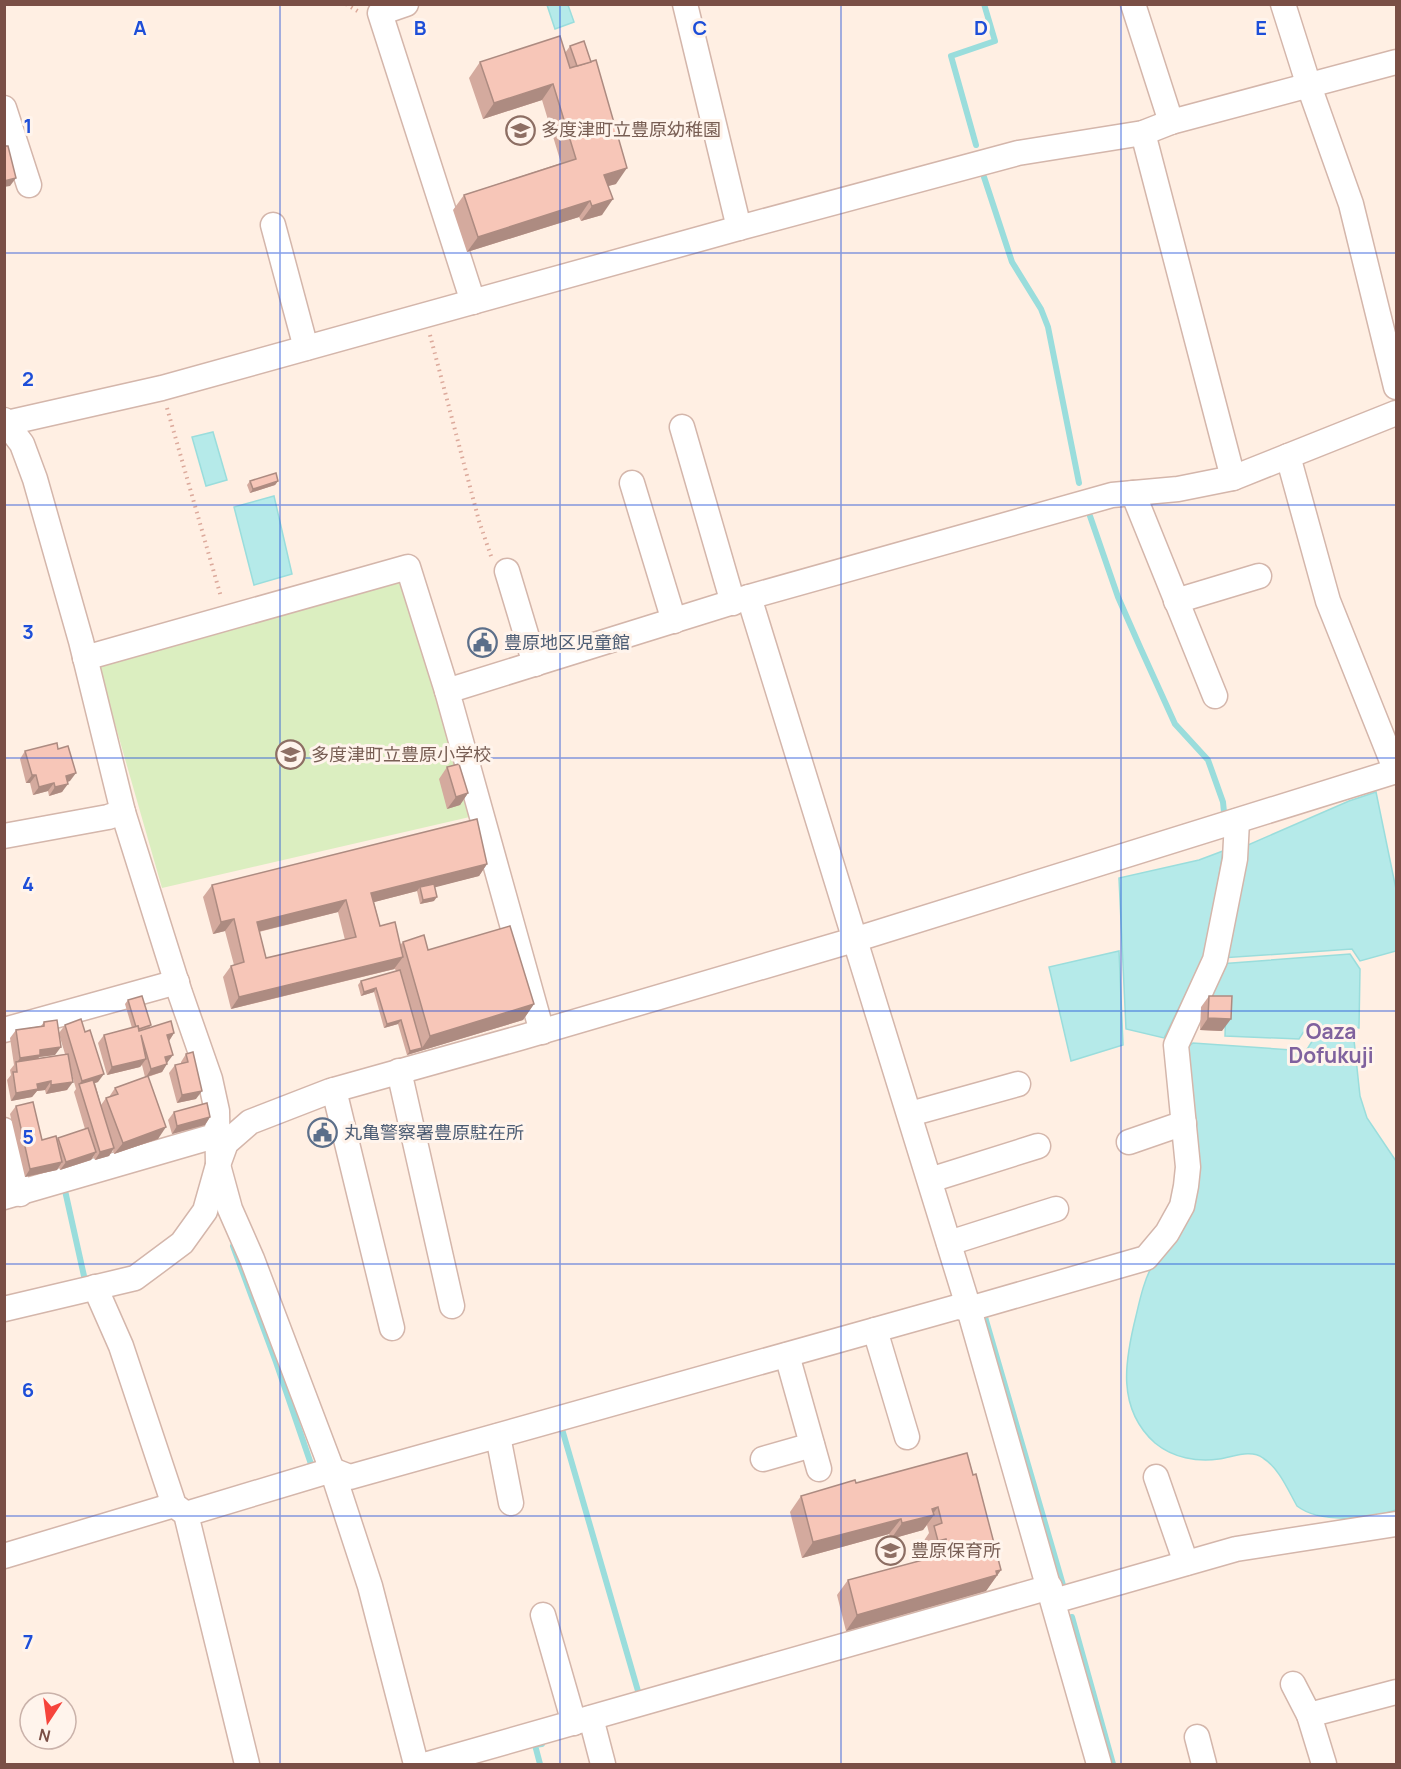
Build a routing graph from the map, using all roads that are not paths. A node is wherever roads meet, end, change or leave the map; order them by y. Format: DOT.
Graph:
graph roads {
  1 [pos="406,4"];
  2 [pos="686,4"];
  3 [pos="1133,4"];
  4 [pos="1283,4"];
  5 [pos="1396,62"];
  6 [pos="1309,86"];
  7 [pos="4,108"];
  8 [pos="1171,122"];
  9 [pos="1143,133"];
  10 [pos="29,185"];
  11 [pos="273,225"];
  12 [pos="739,228"];
  13 [pos="473,302"];
  14 [pos="306,348"];
  15 [pos="1396,387"];
  16 [pos="1396,413"];
  17 [pos="6,421"];
  18 [pos="682,427"];
  19 [pos="1288,456"];
  20 [pos="1233,478"];
  21 [pos="632,483"];
  22 [pos="1132,493"];
  23 [pos="507,570"];
  24 [pos="1259,576"];
  25 [pos="741,600"];
  26 [pos="1176,600"];
  27 [pos="674,621"];
  28 [pos="85,658"];
  29 [pos="535,664"];
  30 [pos="447,691"];
  31 [pos="1215,696"];
  32 [pos="123,812"];
  33 [pos="1237,821"];
  34 [pos="4,836"];
  35 [pos="857,939"];
  36 [pos="177,982"];
  37 [pos="4,1030"];
  38 [pos="542,1032"];
  39 [pos="399,1071"];
  40 [pos="1018,1084"];
  41 [pos="334,1090"];
  42 [pos="910,1114"];
  43 [pos="1184,1123"];
  44 [pos="4,1130"];
  45 [pos="218,1135"];
  46 [pos="1129,1142"];
  47 [pos="1038,1146"];
  48 [pos="218,1164"];
  49 [pos="930,1180"];
  50 [pos="12,1196"];
  51 [pos="1056,1209"];
  52 [pos="949,1243"];
  53 [pos="95,1287"];
  54 [pos="452,1306"];
  55 [pos="4,1309"];
  56 [pos="969,1309"];
  57 [pos="392,1328"];
  58 [pos="875,1330"];
  59 [pos="789,1361"];
  60 [pos="907,1437"];
  61 [pos="499,1443"];
  62 [pos="812,1445"];
  63 [pos="763,1459"];
  64 [pos="819,1469"];
  65 [pos="332,1470"];
  66 [pos="1156,1477"];
  67 [pos="511,1503"];
  68 [pos="180,1510"];
  69 [pos="1396,1526"];
  70 [pos="4,1556"];
  71 [pos="1186,1563"];
  72 [pos="1052,1594"];
  73 [pos="543,1615"];
  74 [pos="1293,1684"];
  75 [pos="1396,1692"];
  76 [pos="1309,1715"];
  77 [pos="588,1725"];
  78 [pos="1197,1737"];
  79 [pos="247,1764"];
  80 [pos="416,1764"];
  81 [pos="428,1764"];
  82 [pos="603,1764"];
  83 [pos="1099,1764"];
  84 [pos="1204,1764"];
  85 [pos="1323,1764"];
  1 -- 13 [label="street"];
  2 -- 12 [label="street"];
  3 -- 8 [label="street"];
  4 -- 6 [label="street"];
  5 -- 6 [label="street"];
  6 -- 8 [label="street"];
  6 -- 15 [label="street"];
  7 -- 10 [label="street"];
  8 -- 9 [label="street"];
  9 -- 12 [label="street"];
  9 -- 20 [label="street"];
  11 -- 14 [label="street"];
  12 -- 13 [label="street"];
  13 -- 14 [label="street"];
  14 -- 17 [label="street"];
  16 -- 19 [label="street"];
  17 -- 28 [label="street"];
  18 -- 25 [label="street"];
  19 -- 20 [label="street"];
  19 -- 33 [label="street"];
  20 -- 22 [label="street"];
  21 -- 27 [label="street"];
  22 -- 25 [label="street"];
  22 -- 26 [label="street"];
  23 -- 29 [label="street"];
  24 -- 26 [label="street"];
  25 -- 27 [label="street"];
  25 -- 35 [label="street"];
  26 -- 31 [label="street"];
  27 -- 29 [label="street"];
  28 -- 30 [label="street"];
  28 -- 32 [label="street"];
  29 -- 30 [label="street"];
  30 -- 38 [label="street"];
  32 -- 34 [label="street"];
  32 -- 36 [label="street"];
  33 -- 35 [label="street"];
  33 -- 43 [label="street"];
  35 -- 38 [label="street"];
  35 -- 42 [label="street"];
  36 -- 37 [label="street"];
  36 -- 45 [label="street"];
  38 -- 39 [label="street"];
  39 -- 41 [label="street"];
  39 -- 54 [label="street"];
  40 -- 42 [label="street"];
  41 -- 48 [label="street"];
  41 -- 57 [label="street"];
  42 -- 49 [label="street"];
  43 -- 46 [label="street"];
  43 -- 56 [label="street"];
  44 -- 50 [label="street"];
  45 -- 48 [label="street"];
  45 -- 50 [label="street"];
  47 -- 49 [label="street"];
  48 -- 53 [label="street"];
  48 -- 65 [label="street"];
  49 -- 52 [label="street"];
  51 -- 52 [label="street"];
  52 -- 56 [label="street"];
  53 -- 55 [label="street"];
  53 -- 68 [label="street"];
  56 -- 58 [label="street"];
  56 -- 72 [label="street"];
  58 -- 59 [label="street"];
  58 -- 60 [label="street"];
  59 -- 61 [label="street"];
  59 -- 62 [label="street"];
  61 -- 65 [label="street"];
  61 -- 67 [label="street"];
  62 -- 63 [label="street"];
  62 -- 64 [label="street"];
  65 -- 68 [label="street"];
  65 -- 80 [label="street"];
  66 -- 71 [label="street"];
  68 -- 70 [label="street"];
  68 -- 79 [label="street"];
  69 -- 71 [label="street"];
  71 -- 72 [label="street"];
  72 -- 77 [label="street"];
  72 -- 83 [label="street"];
  73 -- 77 [label="street"];
  74 -- 76 [label="street"];
  75 -- 76 [label="street"];
  76 -- 85 [label="street"];
  77 -- 81 [label="street"];
  77 -- 82 [label="street"];
  78 -- 84 [label="street"];
}
